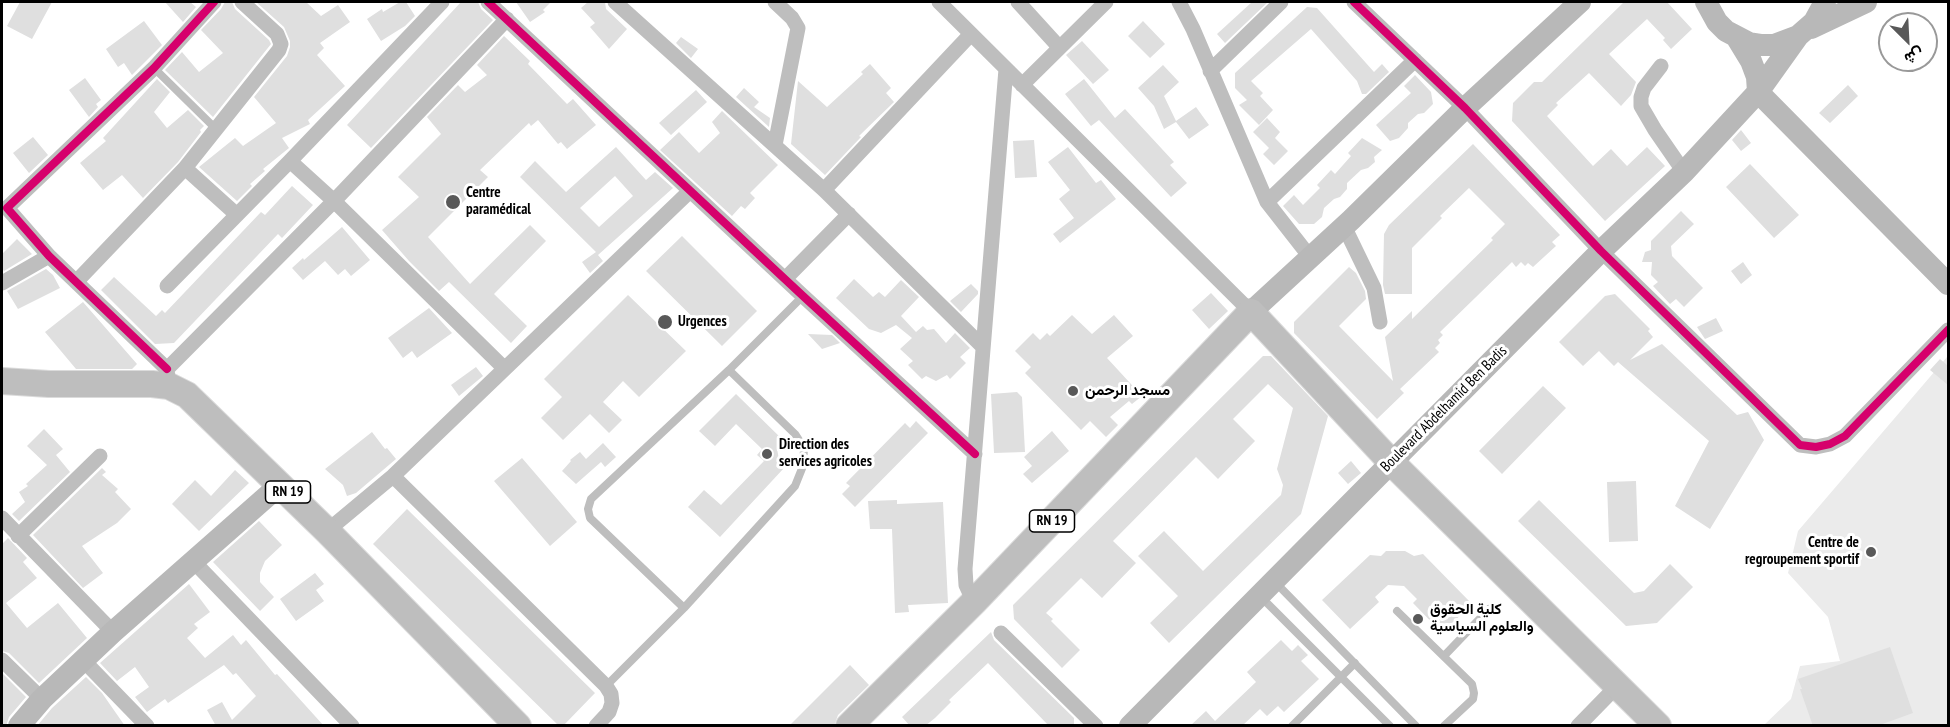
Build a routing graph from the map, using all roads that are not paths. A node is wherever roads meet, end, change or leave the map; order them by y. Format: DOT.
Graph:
graph roads {
  1 [pos="214,2"];
  2 [pos="242,2"];
  3 [pos="442,2"];
  4 [pos="488,2"];
  5 [pos="615,2"];
  6 [pos="775,2"];
  7 [pos="939,2"];
  8 [pos="1018,2"];
  9 [pos="1106,2"];
  10 [pos="1179,2"];
  11 [pos="1281,2"];
  12 [pos="1354,2"];
  13 [pos="1580,2"];
  14 [pos="1706,2"];
  15 [pos="1825,2"];
  16 [pos="1866,2"];
  17 [pos="507,19"];
  18 [pos="971,34"];
  19 [pos="1801,34"];
  20 [pos="1737,38"];
  21 [pos="1059,47"];
  22 [pos="1415,60"];
  23 [pos="1661,66"];
  24 [pos="154,68"];
  25 [pos="1006,69"];
  26 [pos="1210,71"];
  27 [pos="1022,85"];
  28 [pos="1758,92"];
  29 [pos="1465,108"];
  30 [pos="216,129"];
  31 [pos="775,144"];
  32 [pos="290,161"];
  33 [pos="185,168"];
  34 [pos="1684,172"];
  35 [pos="824,190"];
  36 [pos="690,191"];
  37 [pos="334,201"];
  38 [pos="1267,202"];
  39 [pos="4,205"];
  40 [pos="849,214"];
  41 [pos="237,215"];
  42 [pos="1344,226"];
  43 [pos="1602,252"];
  44 [pos="49,256"];
  45 [pos="1310,257"];
  46 [pos="785,279"];
  47 [pos="76,282"];
  48 [pos="2,283"];
  49 [pos="1948,284"];
  50 [pos="167,286"];
  51 [pos="802,296"];
  52 [pos="1251,312"];
  53 [pos="1380,322"];
  54 [pos="1948,330"];
  55 [pos="982,346"];
  56 [pos="504,368"];
  57 [pos="729,370"];
  58 [pos="168,377"];
  59 [pos="2,381"];
  60 [pos="975,454"];
  61 [pos="100,456"];
  62 [pos="1391,462"];
  63 [pos="393,476"];
  64 [pos="280,484"];
  65 [pos="7,528"];
  66 [pos="327,531"];
  67 [pos="194,562"];
  68 [pos="1266,588"];
  69 [pos="974,602"];
  70 [pos="684,608"];
  71 [pos="1489,609"];
  72 [pos="1397,611"];
  73 [pos="113,632"];
  74 [pos="1001,633"];
  75 [pos="1444,656"];
  76 [pos="2,660"];
  77 [pos="83,660"];
  78 [pos="1355,663"];
  79 [pos="1341,676"];
  80 [pos="1618,685"];
  81 [pos="606,686"];
  82 [pos="42,699"];
  83 [pos="345,723"];
  84 [pos="19,726"];
  85 [pos="147,726"];
  86 [pos="518,726"];
  87 [pos="596,726"];
  88 [pos="849,726"];
  89 [pos="1096,726"];
  90 [pos="1130,726"];
  91 [pos="1292,726"];
  92 [pos="1390,726"];
  93 [pos="1416,726"];
  94 [pos="1444,726"];
  95 [pos="1578,726"];
  96 [pos="1658,726"];
  1 -- 24 [label="street"];
  2 -- 30 [label="street"];
  3 -- 32 [label="street"];
  4 -- 17 [label="street"];
  5 -- 31 [label="street"];
  6 -- 31 [label="street"];
  7 -- 18 [label="street"];
  8 -- 21 [label="street"];
  9 -- 21 [label="street"];
  10 -- 26 [label="street"];
  11 -- 26 [label="street"];
  12 -- 22 [label="street"];
  13 -- 29 [label="main road"];
  14 -- 20 [label="main road"];
  15 -- 19 [label="main road, Boulevard Abdelhamid Ben Badis"];
  16 -- 19 [label="main road"];
  17 -- 36 [label="street"];
  17 -- 37 [label="street"];
  18 -- 25 [label="street"];
  18 -- 35 [label="street"];
  19 -- 20 [label="main road"];
  19 -- 28 [label="main road, Boulevard Abdelhamid Ben Badis"];
  20 -- 28 [label="main road"];
  21 -- 27 [label="street"];
  22 -- 29 [label="street"];
  22 -- 38 [label="street"];
  23 -- 34 [label="street"];
  24 -- 30 [label="lane"];
  24 -- 39 [label="street"];
  25 -- 27 [label="street"];
  25 -- 55 [label="street"];
  26 -- 38 [label="street"];
  27 -- 52 [label="street"];
  28 -- 34 [label="main road, Boulevard Abdelhamid Ben Badis"];
  28 -- 49 [label="main road"];
  29 -- 42 [label="main road"];
  29 -- 43 [label="street"];
  30 -- 33 [label="street"];
  31 -- 35 [label="street"];
  32 -- 37 [label="street"];
  32 -- 41 [label="street"];
  33 -- 41 [label="street"];
  33 -- 47 [label="street"];
  34 -- 43 [label="main road, Boulevard Abdelhamid Ben Badis"];
  35 -- 40 [label="street"];
  36 -- 46 [label="street"];
  36 -- 56 [label="street"];
  37 -- 56 [label="street"];
  37 -- 58 [label="street"];
  38 -- 45 [label="street"];
  39 -- 44 [label="street"];
  40 -- 46 [label="street"];
  40 -- 55 [label="street"];
  41 -- 50 [label="street"];
  42 -- 45 [label="main road"];
  42 -- 53 [label="street"];
  43 -- 54 [label="street"];
  43 -- 62 [label="main road, Boulevard Abdelhamid Ben Badis"];
  44 -- 47 [label="street"];
  44 -- 48 [label="street"];
  45 -- 52 [label="main road"];
  46 -- 51 [label="street"];
  47 -- 58 [label="street"];
  51 -- 57 [label="lane"];
  51 -- 60 [label="street"];
  52 -- 62 [label="main road"];
  52 -- 69 [label="main road, RN 19"];
  55 -- 60 [label="street"];
  56 -- 63 [label="street"];
  57 -- 70 [label="lane"];
  57 -- 70 [label="lane"];
  58 -- 59 [label="main road, RN 19"];
  58 -- 64 [label="main road, RN 19"];
  60 -- 69 [label="street"];
  61 -- 65 [label="street"];
  62 -- 68 [label="main road, Boulevard Abdelhamid Ben Badis"];
  62 -- 80 [label="main road"];
  63 -- 66 [label="street"];
  63 -- 81 [label="street"];
  64 -- 66 [label="main road, RN 19"];
  64 -- 67 [label="main road"];
  65 -- 73 [label="street"];
  66 -- 86 [label="main road, RN 19"];
  67 -- 73 [label="main road"];
  67 -- 83 [label="street"];
  68 -- 78 [label="lane"];
  68 -- 79 [label="lane"];
  68 -- 90 [label="main road, Boulevard Abdelhamid Ben Badis"];
  69 -- 88 [label="main road, RN 19"];
  70 -- 81 [label="lane"];
  71 -- 75 [label="lane"];
  72 -- 75 [label="lane"];
  73 -- 77 [label="main road"];
  74 -- 89 [label="street"];
  75 -- 94 [label="lane"];
  76 -- 82 [label="street"];
  77 -- 82 [label="main road"];
  77 -- 85 [label="street"];
  78 -- 79 [label="lane"];
  78 -- 93 [label="lane"];
  79 -- 91 [label="lane"];
  79 -- 92 [label="lane"];
  80 -- 95 [label="street"];
  80 -- 96 [label="main road"];
  81 -- 87 [label="street"];
  82 -- 84 [label="main road"];
}
